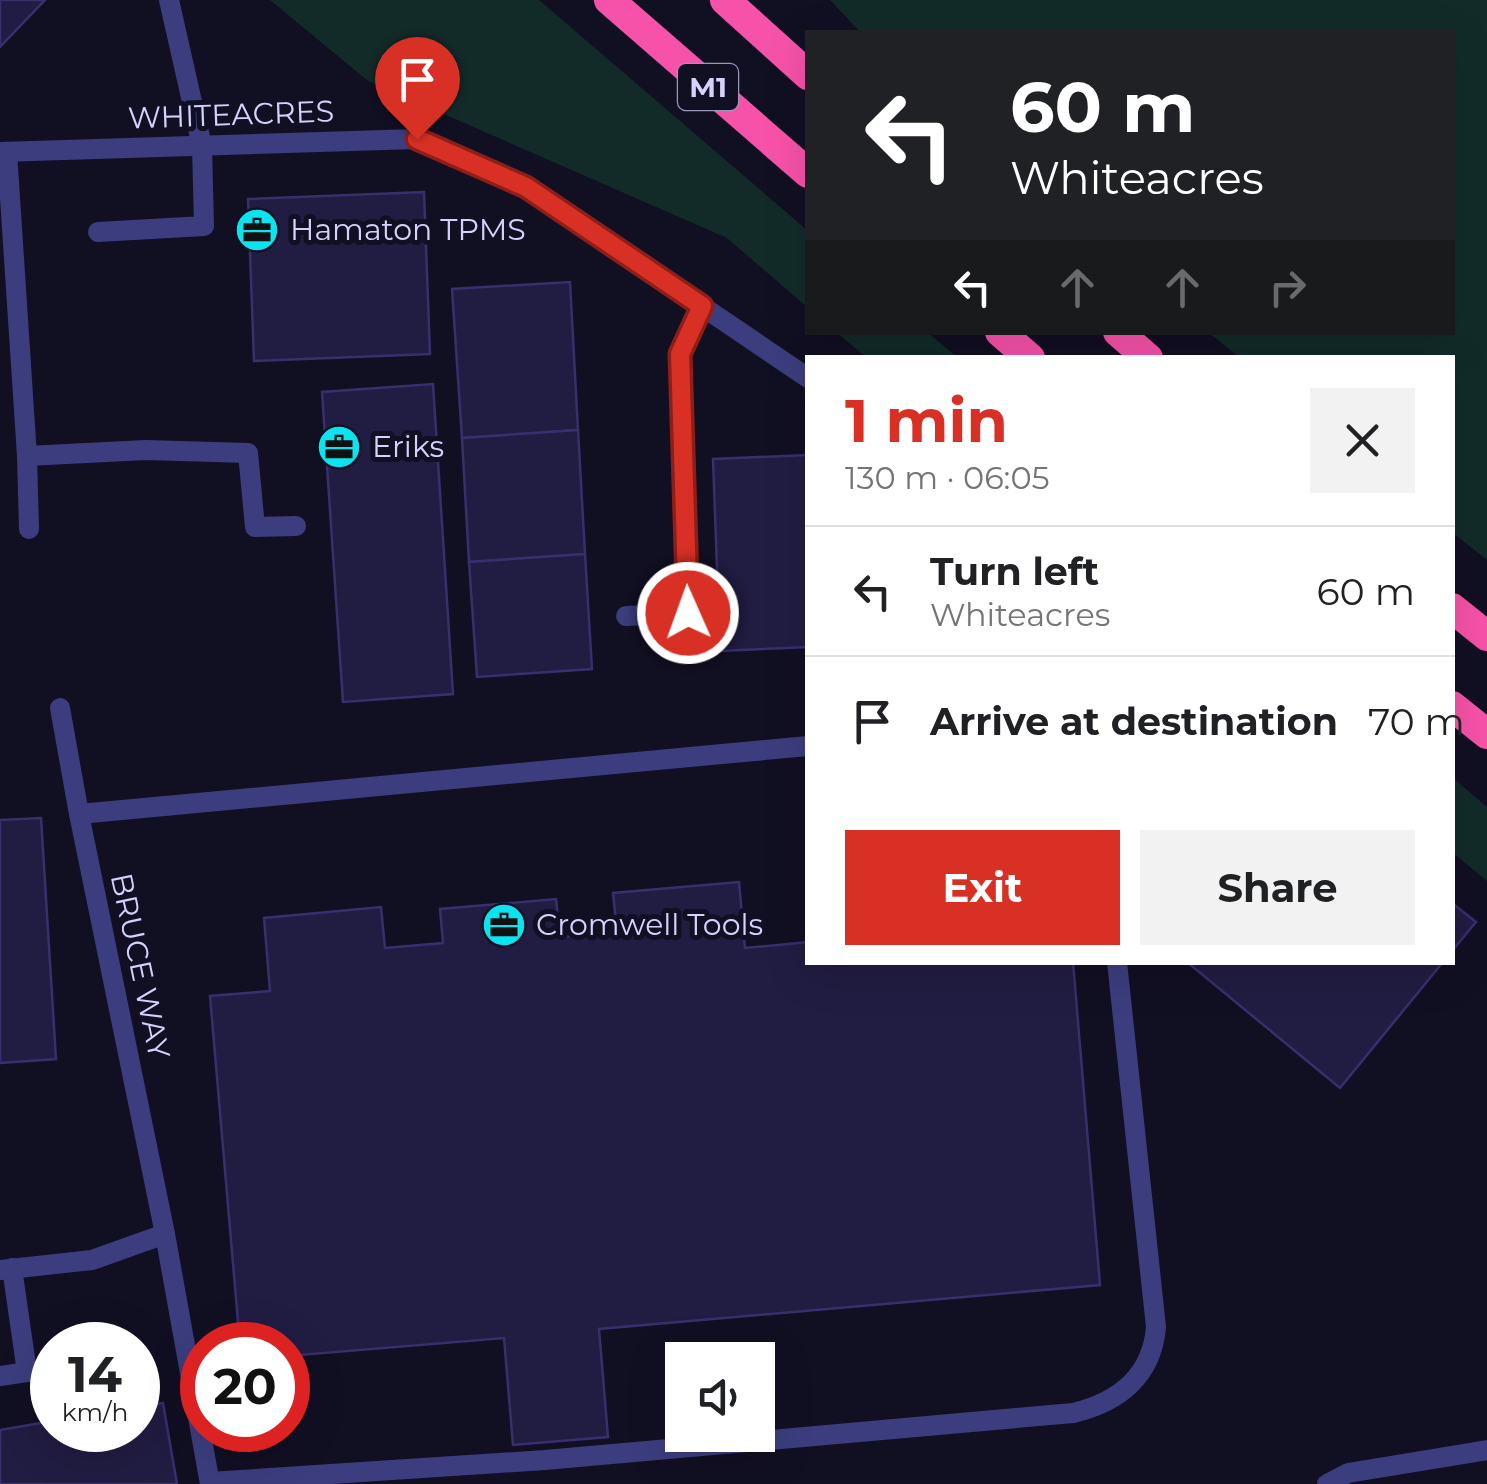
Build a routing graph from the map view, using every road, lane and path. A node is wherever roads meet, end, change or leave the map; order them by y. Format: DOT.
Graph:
graph roads {
  1 [pos="168,0"];
  2 [pos="609,0"];
  3 [pos="726,0"];
  4 [pos="805,71"];
  5 [pos="202,146"];
  6 [pos="4,152"];
  7 [pos="805,169"];
  8 [pos="98,232"];
  9 [pos="702,306"];
  10 [pos="1003,335"];
  11 [pos="1121,335"];
  12 [pos="1027,355"];
  13 [pos="1145,355"];
  14 [pos="805,376"];
  15 [pos="27,456"];
  16 [pos="296,526"];
  17 [pos="29,530"];
  18 [pos="1455,610"];
  19 [pos="626,616"];
  20 [pos="1487,636"];
  21 [pos="60,708"];
  22 [pos="1455,708"];
  23 [pos="1487,734"];
  24 [pos="805,746"];
  25 [pos="79,814"];
  26 [pos="1117,965"];
  27 [pos="164,1234"];
  28 [pos="6,1269"];
  29 [pos="0,1376"];
  30 [pos="1487,1450"];
  31 [pos="210,1483"];
  32 [pos="1327,1484"];
  1 -- 5 [label="lane"];
  2 -- 7 [label="highway, M1"];
  3 -- 4 [label="highway, M1"];
  5 -- 6 [label="lane, WHITEACRES"];
  5 -- 8 [label="lane"];
  5 -- 9 [label="lane, WHITEACRES"];
  6 -- 15 [label="lane, WHITEACRES"];
  9 -- 14 [label="lane, WHITEACRES"];
  9 -- 19 [label="lane"];
  10 -- 12 [label="highway"];
  11 -- 13 [label="highway"];
  15 -- 16 [label="lane"];
  15 -- 17 [label="lane, WHITEACRES"];
  18 -- 20 [label="highway"];
  21 -- 25 [label="lane, BRUCE WAY"];
  22 -- 23 [label="highway"];
  24 -- 25 [label="lane"];
  25 -- 27 [label="lane, BRUCE WAY"];
  26 -- 31 [label="lane"];
  27 -- 28 [label="lane"];
  27 -- 31 [label="lane, BRUCE WAY"];
  28 -- 29 [label="lane"];
  30 -- 32 [label="lane"];
}
